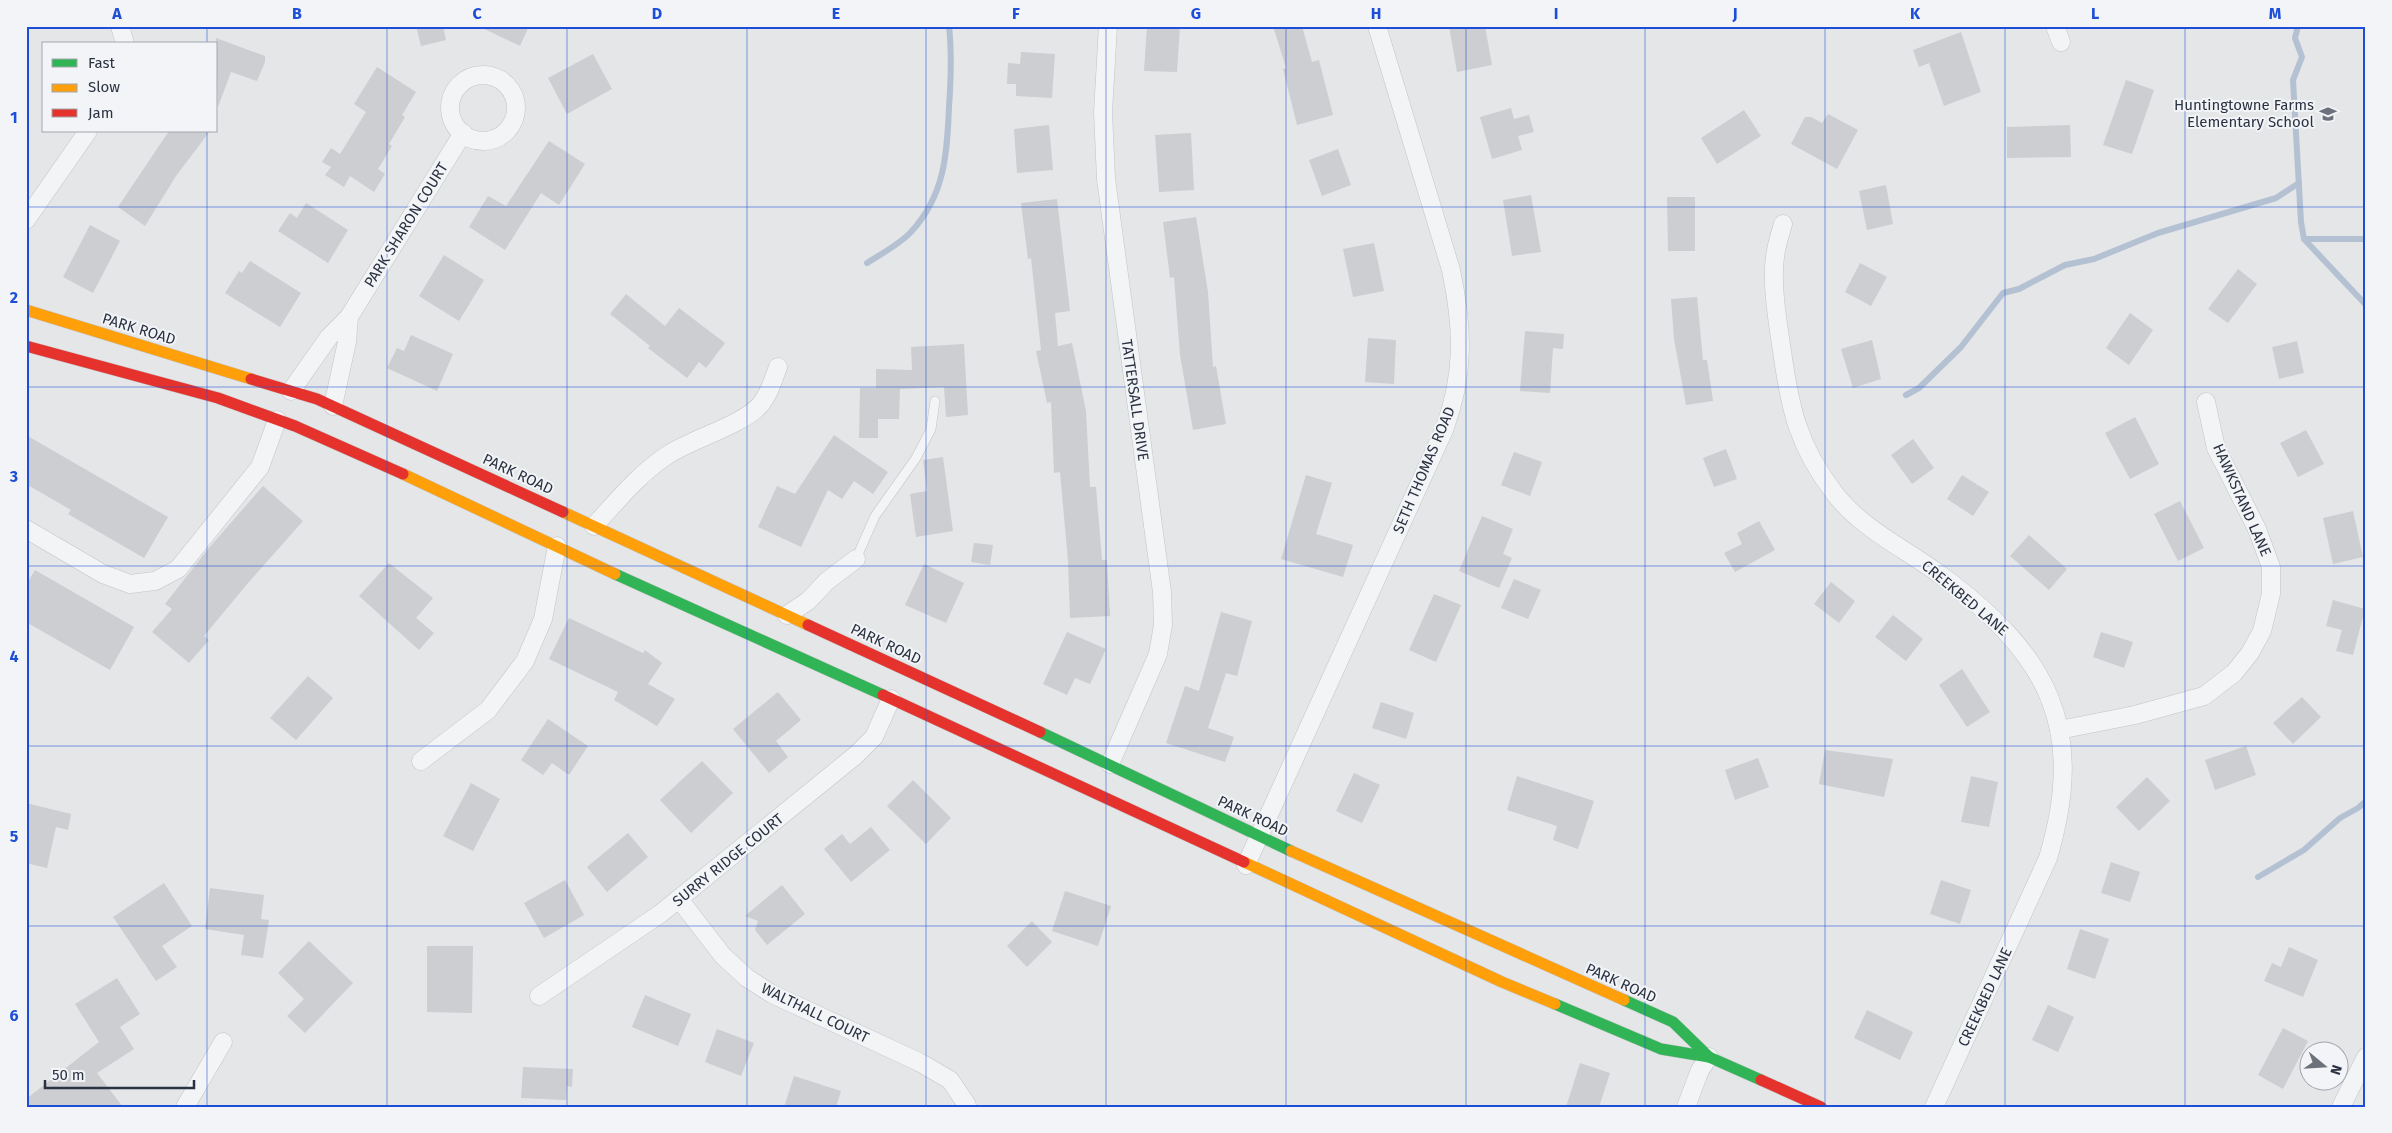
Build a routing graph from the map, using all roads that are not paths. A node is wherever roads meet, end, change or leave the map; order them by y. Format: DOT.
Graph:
graph roads {
  1 [pos="120,26"];
  2 [pos="1108,26"];
  3 [pos="1377,26"];
  4 [pos="124,42"];
  5 [pos="87,132"];
  6 [pos="463,134"];
  7 [pos="26,220"];
  8 [pos="1783,224"];
  9 [pos="26,310"];
  10 [pos="348,317"];
  11 [pos="26,346"];
  12 [pos="778,367"];
  13 [pos="292,391"];
  14 [pos="935,400"];
  15 [pos="2206,402"];
  16 [pos="333,406"];
  17 [pos="276,420"];
  18 [pos="594,526"];
  19 [pos="26,528"];
  20 [pos="557,546"];
  21 [pos="856,559"];
  22 [pos="787,616"];
  23 [pos="891,699"];
  24 [pos="2059,730"];
  25 [pos="421,761"];
  26 [pos="1110,764"];
  27 [pos="1260,837"];
  28 [pos="1246,865"];
  29 [pos="679,899"];
  30 [pos="539,996"];
  31 [pos="223,1042"];
  32 [pos="1709,1057"];
  33 [pos="2366,1057"];
  34 [pos="967,1105"];
  35 [pos="185,1107"];
  36 [pos="1686,1107"];
  37 [pos="1821,1107"];
  38 [pos="1934,1107"];
  39 [pos="2341,1107"];
  1 -- 4 [label="street"];
  2 -- 26 [label="street, TATTERSALL DRIVE"];
  3 -- 27 [label="street, SETH THOMAS ROAD"];
  5 -- 7 [label="street"];
  6 -- 10 [label="street, PARK SHARON COURT"];
  8 -- 24 [label="street, CREEKBED LANE"];
  9 -- 13 [label="main road, PARK ROAD"];
  10 -- 13 [label="street, PARK SHARON COURT"];
  10 -- 16 [label="street, PARK SHARON COURT"];
  11 -- 17 [label="main road, PARK ROAD"];
  12 -- 18 [label="street"];
  13 -- 16 [label="main road, PARK ROAD"];
  14 -- 21 [label="lane"];
  15 -- 24 [label="street, HAWKSTAND LANE"];
  16 -- 18 [label="main road, PARK ROAD"];
  17 -- 19 [label="street"];
  17 -- 20 [label="main road, PARK ROAD"];
  18 -- 22 [label="main road, PARK ROAD"];
  20 -- 23 [label="main road, PARK ROAD"];
  20 -- 25 [label="street"];
  21 -- 22 [label="street"];
  22 -- 26 [label="main road, PARK ROAD"];
  23 -- 28 [label="main road, PARK ROAD"];
  23 -- 29 [label="street, SURRY RIDGE COURT"];
  24 -- 38 [label="street, CREEKBED LANE"];
  26 -- 27 [label="main road, PARK ROAD"];
  27 -- 28 [label="street, SETH THOMAS ROAD"];
  27 -- 32 [label="main road, PARK ROAD"];
  28 -- 32 [label="main road, PARK ROAD"];
  29 -- 30 [label="street, SURRY RIDGE COURT"];
  29 -- 34 [label="street, WALTHALL COURT"];
  31 -- 35 [label="street"];
  32 -- 36 [label="street"];
  32 -- 37 [label="main road, PARK ROAD"];
  33 -- 39 [label="street"];
}
